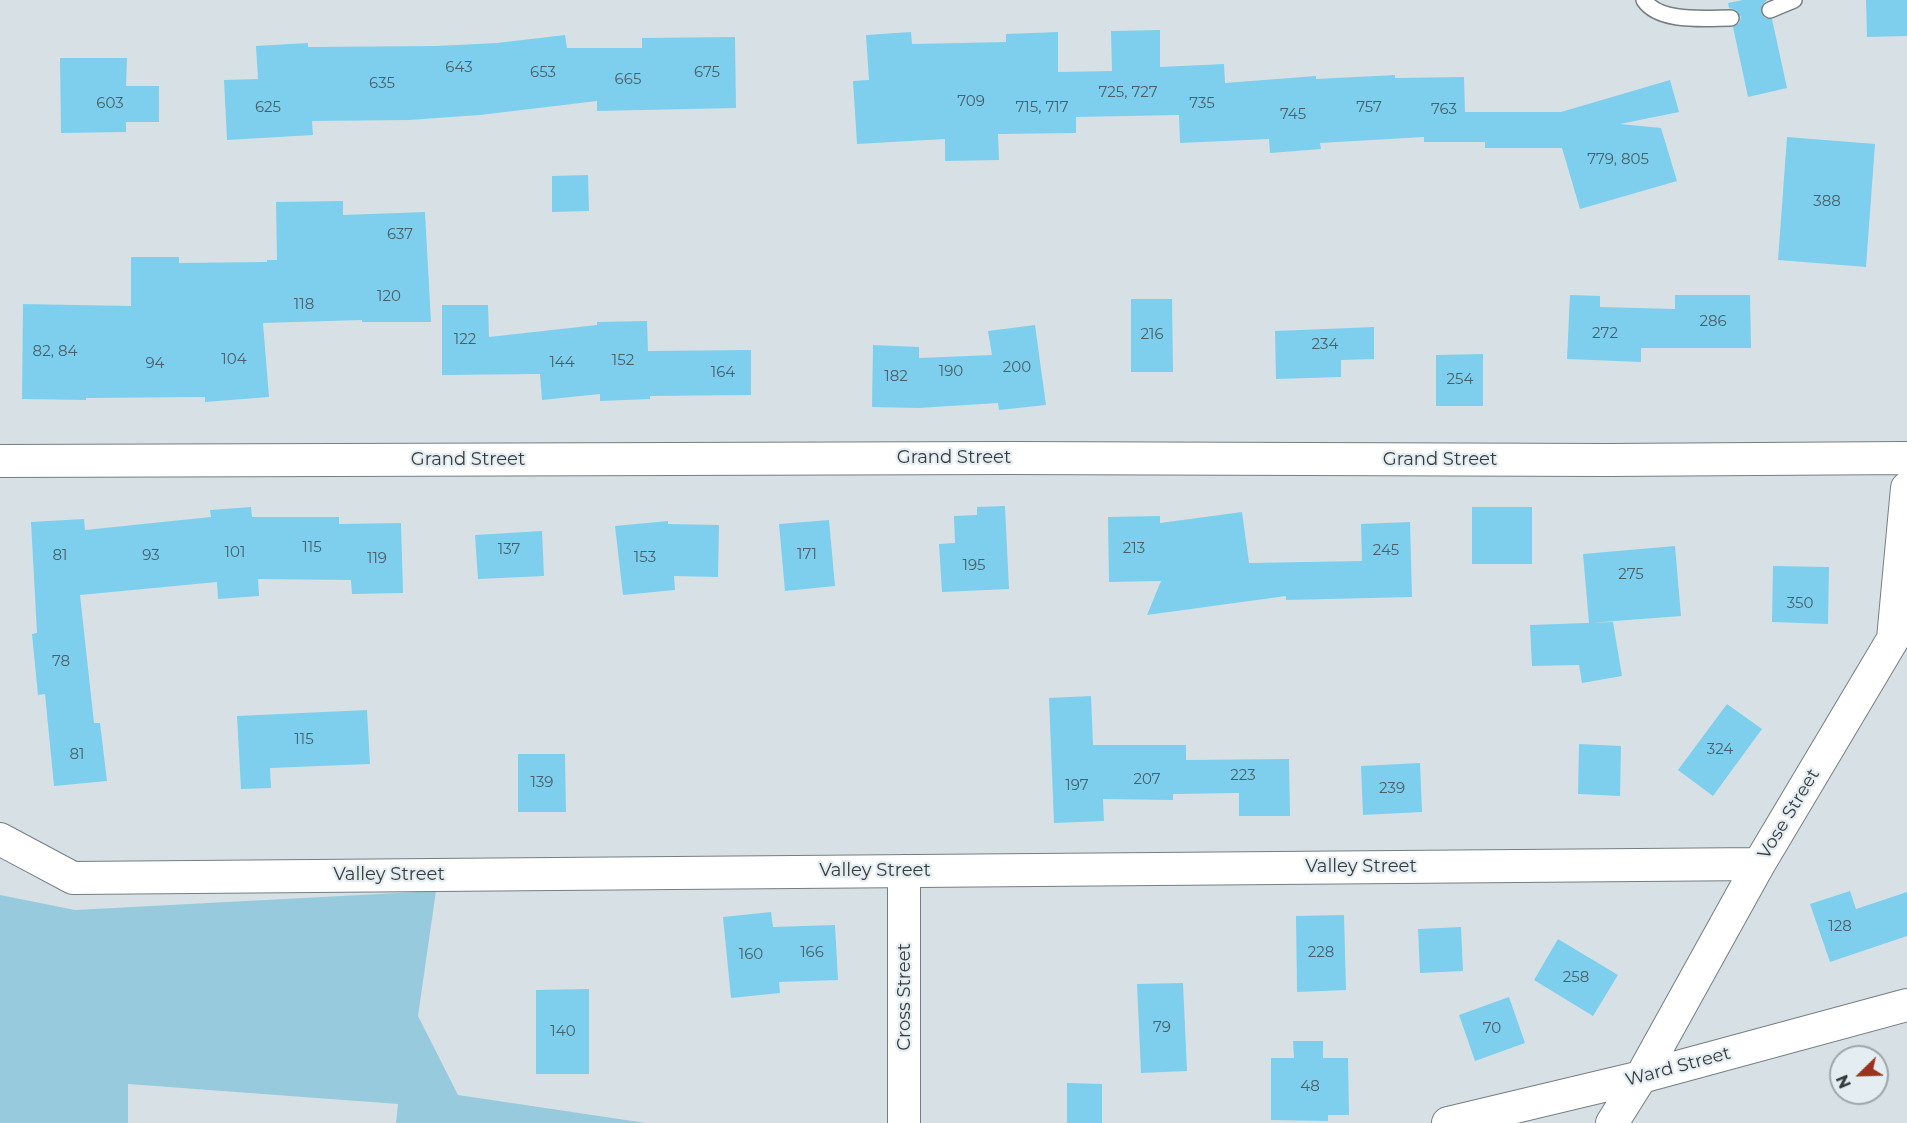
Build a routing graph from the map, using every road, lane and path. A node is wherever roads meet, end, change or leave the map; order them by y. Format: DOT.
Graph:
graph roads {
  1 [pos="1644,0"];
  2 [pos="1794,0"];
  3 [pos="1770,10"];
  4 [pos="1731,18"];
  5 [pos="1907,458"];
  6 [pos="0,461"];
  7 [pos="1907,488"];
  8 [pos="1900,638"];
  9 [pos="0,839"];
  10 [pos="1759,864"];
  11 [pos="904,871"];
  12 [pos="1907,1005"];
  13 [pos="1641,1077"];
  14 [pos="904,1123"];
  15 [pos="1448,1123"];
  16 [pos="1612,1123"];
  1 -- 4 [label="lane"];
  2 -- 3 [label="lane"];
  5 -- 6 [label="street, Grand Street"];
  7 -- 8 [label="street, Vose Street"];
  8 -- 10 [label="street, Vose Street"];
  9 -- 11 [label="street, Valley Street"];
  10 -- 11 [label="street, Valley Street"];
  10 -- 13 [label="street, Vose Street"];
  11 -- 14 [label="street, Cross Street"];
  12 -- 13 [label="street, Ward Street"];
  13 -- 15 [label="street, Ward Street"];
  13 -- 16 [label="street, Vose Street"];
}
